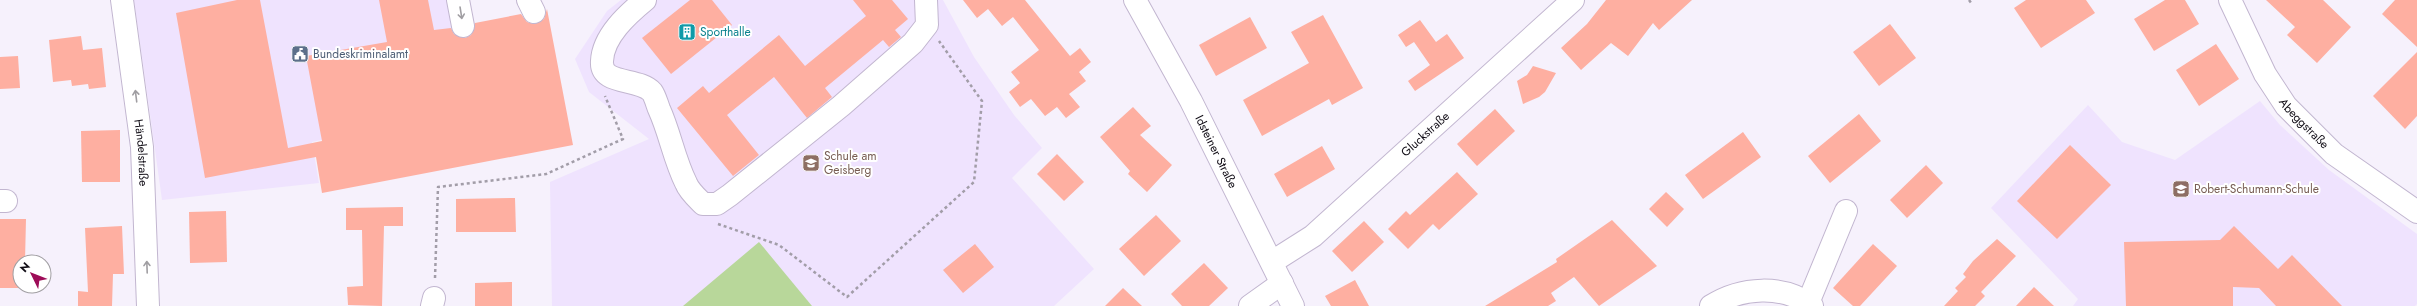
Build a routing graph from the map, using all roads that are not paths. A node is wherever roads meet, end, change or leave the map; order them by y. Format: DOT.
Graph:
graph roads {
  1 [pos="122,0"];
  2 [pos="458,0"];
  3 [pos="645,0"];
  4 [pos="926,0"];
  5 [pos="1135,0"];
  6 [pos="1573,0"];
  7 [pos="2230,0"];
  8 [pos="463,26"];
  9 [pos="1846,211"];
  10 [pos="2417,212"];
  11 [pos="1272,262"];
  12 [pos="1282,283"];
  13 [pos="1810,305"];
  14 [pos="148,306"];
  15 [pos="1250,306"];
  16 [pos="1293,306"];
  17 [pos="1711,306"];
  14 -- 1 [label="street, Händelstraße, one-way"];
  2 -- 8 [label="street, one-way"];
  3 -- 4 [label="street"];
  5 -- 11 [label="street, Idsteiner Straße"];
  6 -- 11 [label="street, Gluckstraße"];
  7 -- 10 [label="street, Abeggstraße"];
  9 -- 13 [label="street"];
  11 -- 12 [label="street, Idsteiner Straße"];
  12 -- 15 [label="street"];
  12 -- 16 [label="street, Idsteiner Straße"];
  13 -- 17 [label="street"];
}
